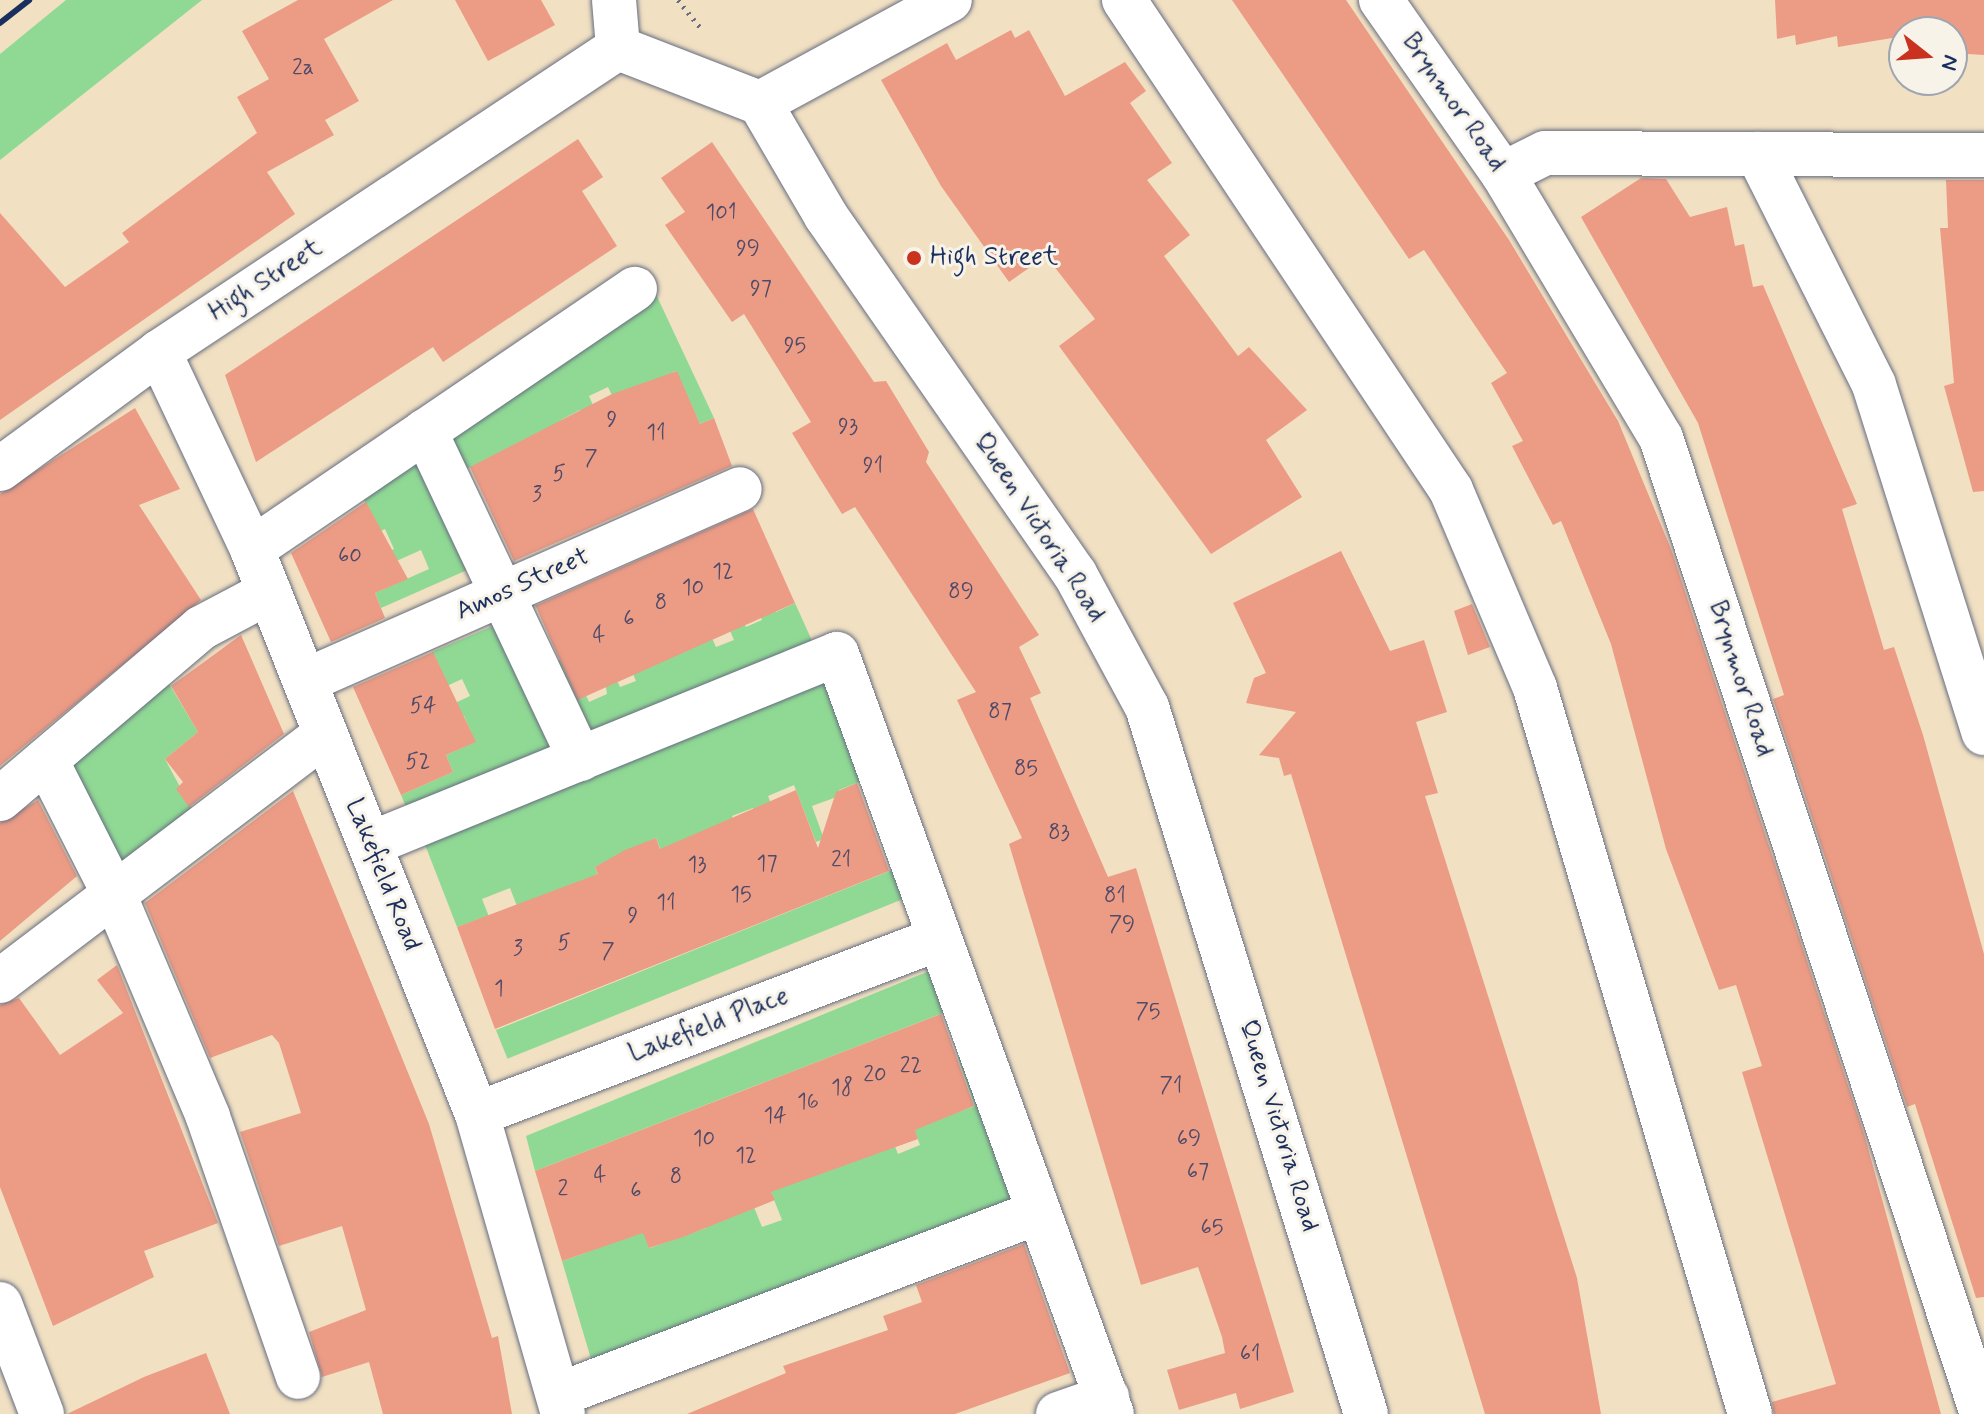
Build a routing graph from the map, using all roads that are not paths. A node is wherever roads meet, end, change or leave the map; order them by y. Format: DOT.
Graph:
graph roads {
  1 [pos="614,0"];
  2 [pos="950,0"];
  3 [pos="1124,0"];
  4 [pos="1381,0"];
  5 [pos="618,48"];
  6 [pos="760,103"];
  7 [pos="1758,154"];
  8 [pos="1984,155"];
  9 [pos="1503,174"];
  10 [pos="635,289"];
  11 [pos="159,352"];
  12 [pos="425,431"];
  13 [pos="0,469"];
  14 [pos="740,489"];
  15 [pos="252,549"];
  16 [pos="269,592"];
  17 [pos="501,595"];
  18 [pos="305,681"];
  19 [pos="1984,733"];
  20 [pos="326,734"];
  21 [pos="580,759"];
  22 [pos="46,760"];
  23 [pos="0,799"];
  24 [pos="370,844"];
  25 [pos="114,894"];
  26 [pos="940,938"];
  27 [pos="0,981"];
  28 [pos="477,1114"];
  29 [pos="1036,1213"];
  30 [pos="0,1304"];
  31 [pos="298,1377"];
  32 [pos="561,1404"];
  33 [pos="1110,1405"];
  34 [pos="42,1414"];
  35 [pos="1058,1414"];
  36 [pos="1366,1414"];
  37 [pos="1750,1414"];
  38 [pos="1982,1414"];
  1 -- 5 [label="street"];
  2 -- 6 [label="street"];
  3 -- 37 [label="street"];
  4 -- 9 [label="street, Brynmor Road"];
  5 -- 6 [label="street"];
  5 -- 11 [label="street, High Street"];
  6 -- 36 [label="street, Queen Victoria Road"];
  7 -- 8 [label="street"];
  7 -- 9 [label="street"];
  7 -- 19 [label="street"];
  9 -- 38 [label="street, Brynmor Road"];
  10 -- 12 [label="street"];
  11 -- 13 [label="street, High Street"];
  11 -- 15 [label="street, Lakefield Road"];
  12 -- 15 [label="street"];
  12 -- 17 [label="street"];
  14 -- 17 [label="street, Amos Street"];
  15 -- 16 [label="street, Lakefield Road"];
  16 -- 18 [label="street, Lakefield Road"];
  16 -- 22 [label="street"];
  17 -- 18 [label="street, Amos Street"];
  17 -- 21 [label="street"];
  18 -- 20 [label="street, Lakefield Road"];
  20 -- 24 [label="street, Lakefield Road"];
  20 -- 25 [label="street"];
  21 -- 24 [label="street"];
  21 -- 26 [label="street"];
  22 -- 23 [label="street"];
  22 -- 25 [label="street"];
  24 -- 28 [label="street, Lakefield Road"];
  25 -- 27 [label="street"];
  25 -- 31 [label="street"];
  26 -- 28 [label="street, Lakefield Place"];
  26 -- 29 [label="street"];
  28 -- 32 [label="street, Lakefield Road"];
  29 -- 32 [label="street"];
  29 -- 33 [label="street"];
  30 -- 34 [label="street"];
  33 -- 35 [label="street"];
}
